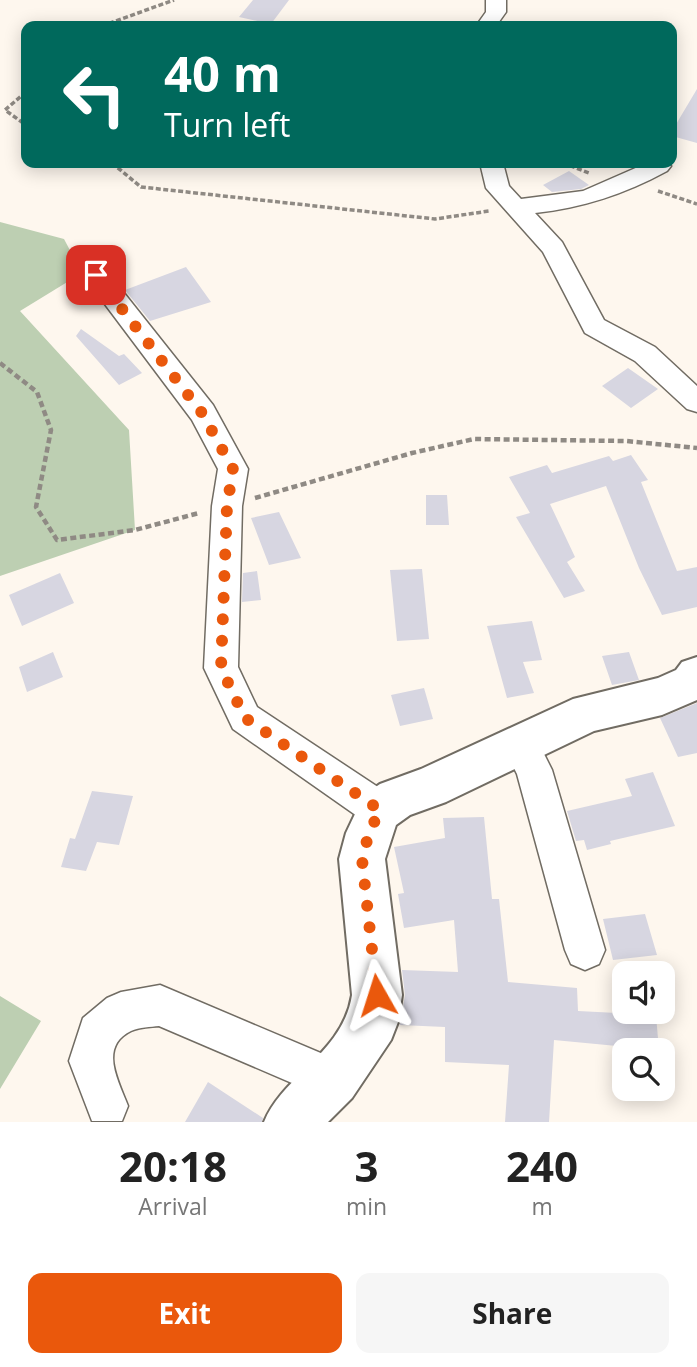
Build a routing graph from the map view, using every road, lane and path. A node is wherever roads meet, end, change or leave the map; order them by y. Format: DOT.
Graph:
graph roads {
  1 [pos="174,0"];
  2 [pos="496,0"];
  3 [pos="116,21"];
  4 [pos="490,21"];
  5 [pos="21,96"];
  6 [pos="21,121"];
  7 [pos="118,168"];
  8 [pos="493,168"];
  9 [pos="655,168"];
  10 [pos="514,207"];
  11 [pos="96,275"];
  12 [pos="0,363"];
  13 [pos="697,402"];
  14 [pos="697,448"];
  15 [pos="227,506"];
  16 [pos="697,675"];
  17 [pos="521,746"];
  18 [pos="380,810"];
  19 [pos="585,950"];
  20 [pos="334,1080"];
  21 [pos="107,1107"];
  22 [pos="289,1122"];
  1 -- 3 [label="path"];
  2 -- 4 [label="street"];
  5 -- 6 [label="path"];
  7 -- 10 [label="path"];
  8 -- 10 [label="street"];
  9 -- 10 [label="street"];
  10 -- 13 [label="street"];
  11 -- 15 [label="street"];
  12 -- 15 [label="path"];
  14 -- 15 [label="path"];
  15 -- 18 [label="street"];
  16 -- 17 [label="main road"];
  17 -- 18 [label="main road"];
  17 -- 19 [label="street"];
  18 -- 20 [label="main road"];
  20 -- 21 [label="street"];
  20 -- 22 [label="main road"];
}
